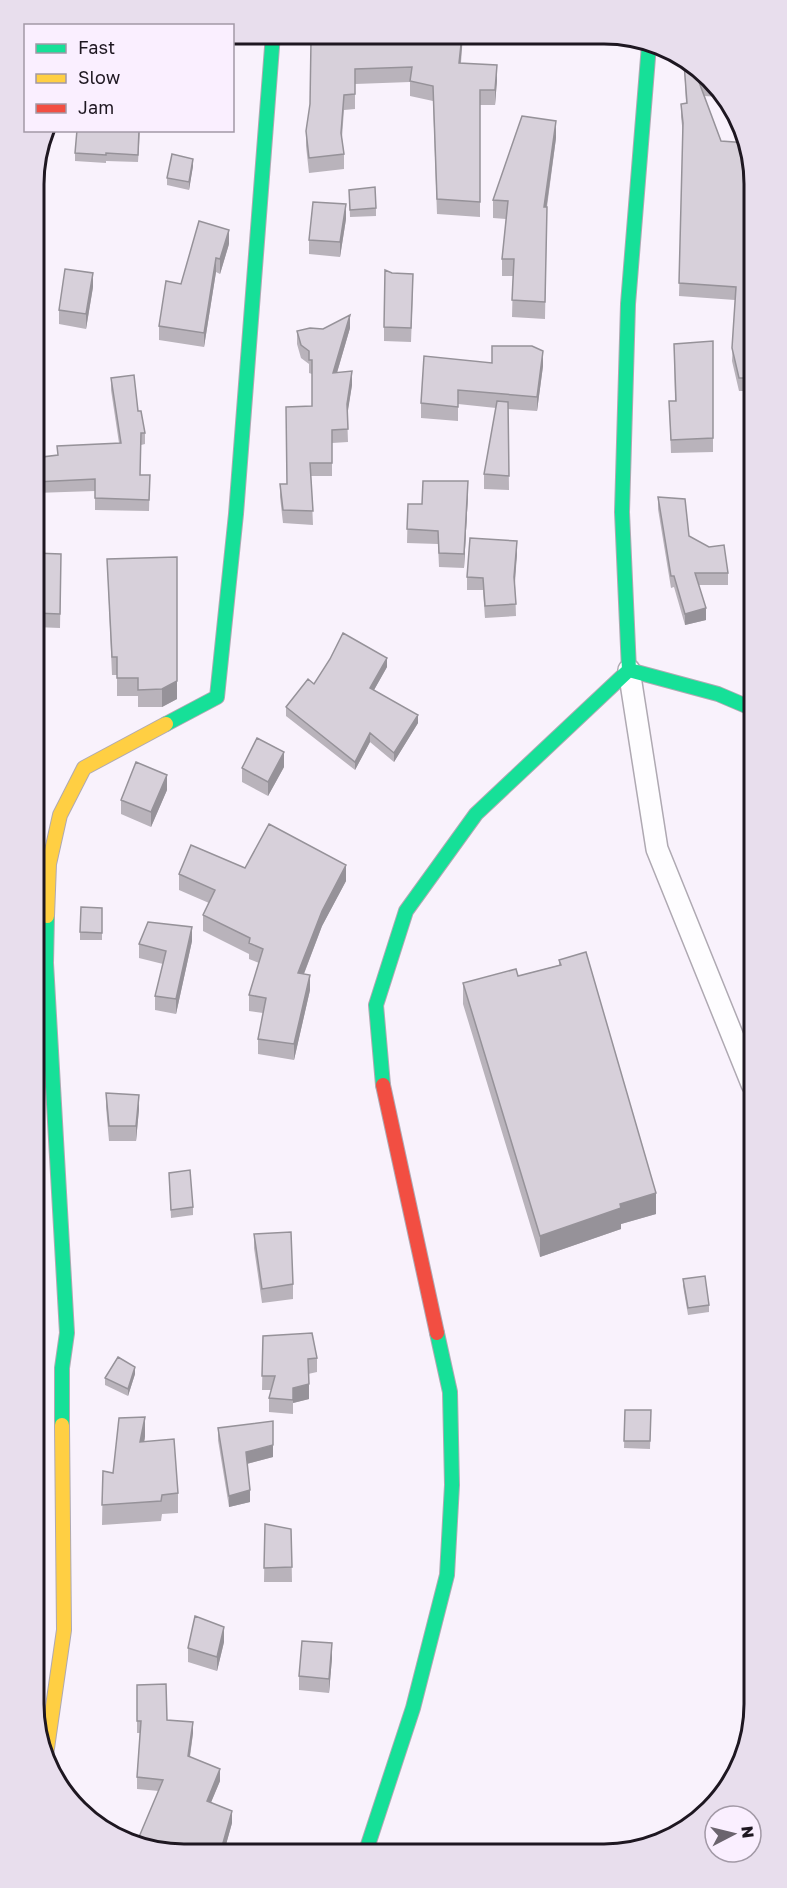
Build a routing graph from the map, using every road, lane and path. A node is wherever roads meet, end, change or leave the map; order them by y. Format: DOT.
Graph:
graph roads {
  1 [pos="272,44"];
  2 [pos="649,51"];
  3 [pos="629,670"];
  4 [pos="744,705"];
  5 [pos="743,1063"];
  6 [pos="48,1741"];
  7 [pos="368,1844"];
  1 -- 6 [label="street"];
  2 -- 3 [label="street"];
  3 -- 4 [label="street"];
  3 -- 5 [label="street"];
  3 -- 7 [label="street"];
}
